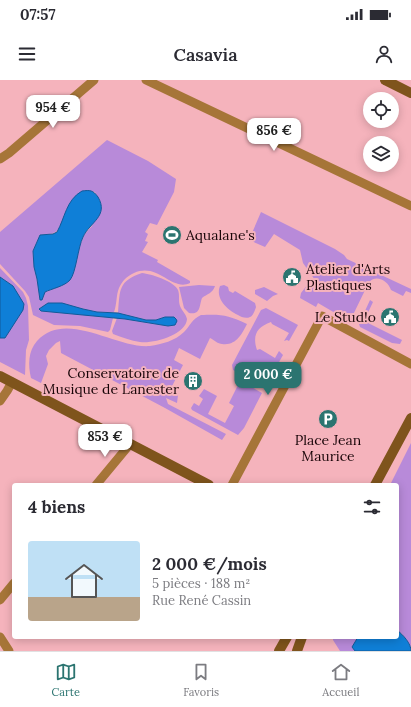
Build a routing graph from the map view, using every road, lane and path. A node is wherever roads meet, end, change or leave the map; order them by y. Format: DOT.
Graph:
graph roads {
  1 [pos="94,80"];
  2 [pos="146,80"];
  3 [pos="385,80"];
  4 [pos="411,93"];
  5 [pos="0,159"];
  6 [pos="411,206"];
  7 [pos="411,364"];
  8 [pos="0,376"];
  9 [pos="12,382"];
  10 [pos="0,401"];
  11 [pos="411,418"];
  12 [pos="130,444"];
  13 [pos="98,483"];
  14 [pos="205,483"];
  15 [pos="233,483"];
  16 [pos="376,483"];
  17 [pos="12,585"];
  18 [pos="0,600"];
  19 [pos="0,637"];
  20 [pos="286,639"];
  21 [pos="301,639"];
  22 [pos="9,651"];
  23 [pos="279,651"];
  24 [pos="297,651"];
  1 -- 5 [label="street"];
  2 -- 6 [label="street"];
  3 -- 4 [label="main road"];
  7 -- 15 [label="street"];
  8 -- 9 [label="main road"];
  9 -- 10 [label="street"];
  9 -- 12 [label="main road"];
  11 -- 16 [label="main road"];
  12 -- 13 [label="street"];
  12 -- 14 [label="main road"];
  17 -- 18 [label="street"];
  19 -- 22 [label="street"];
  20 -- 23 [label="main road"];
  21 -- 24 [label="main road"];
}
